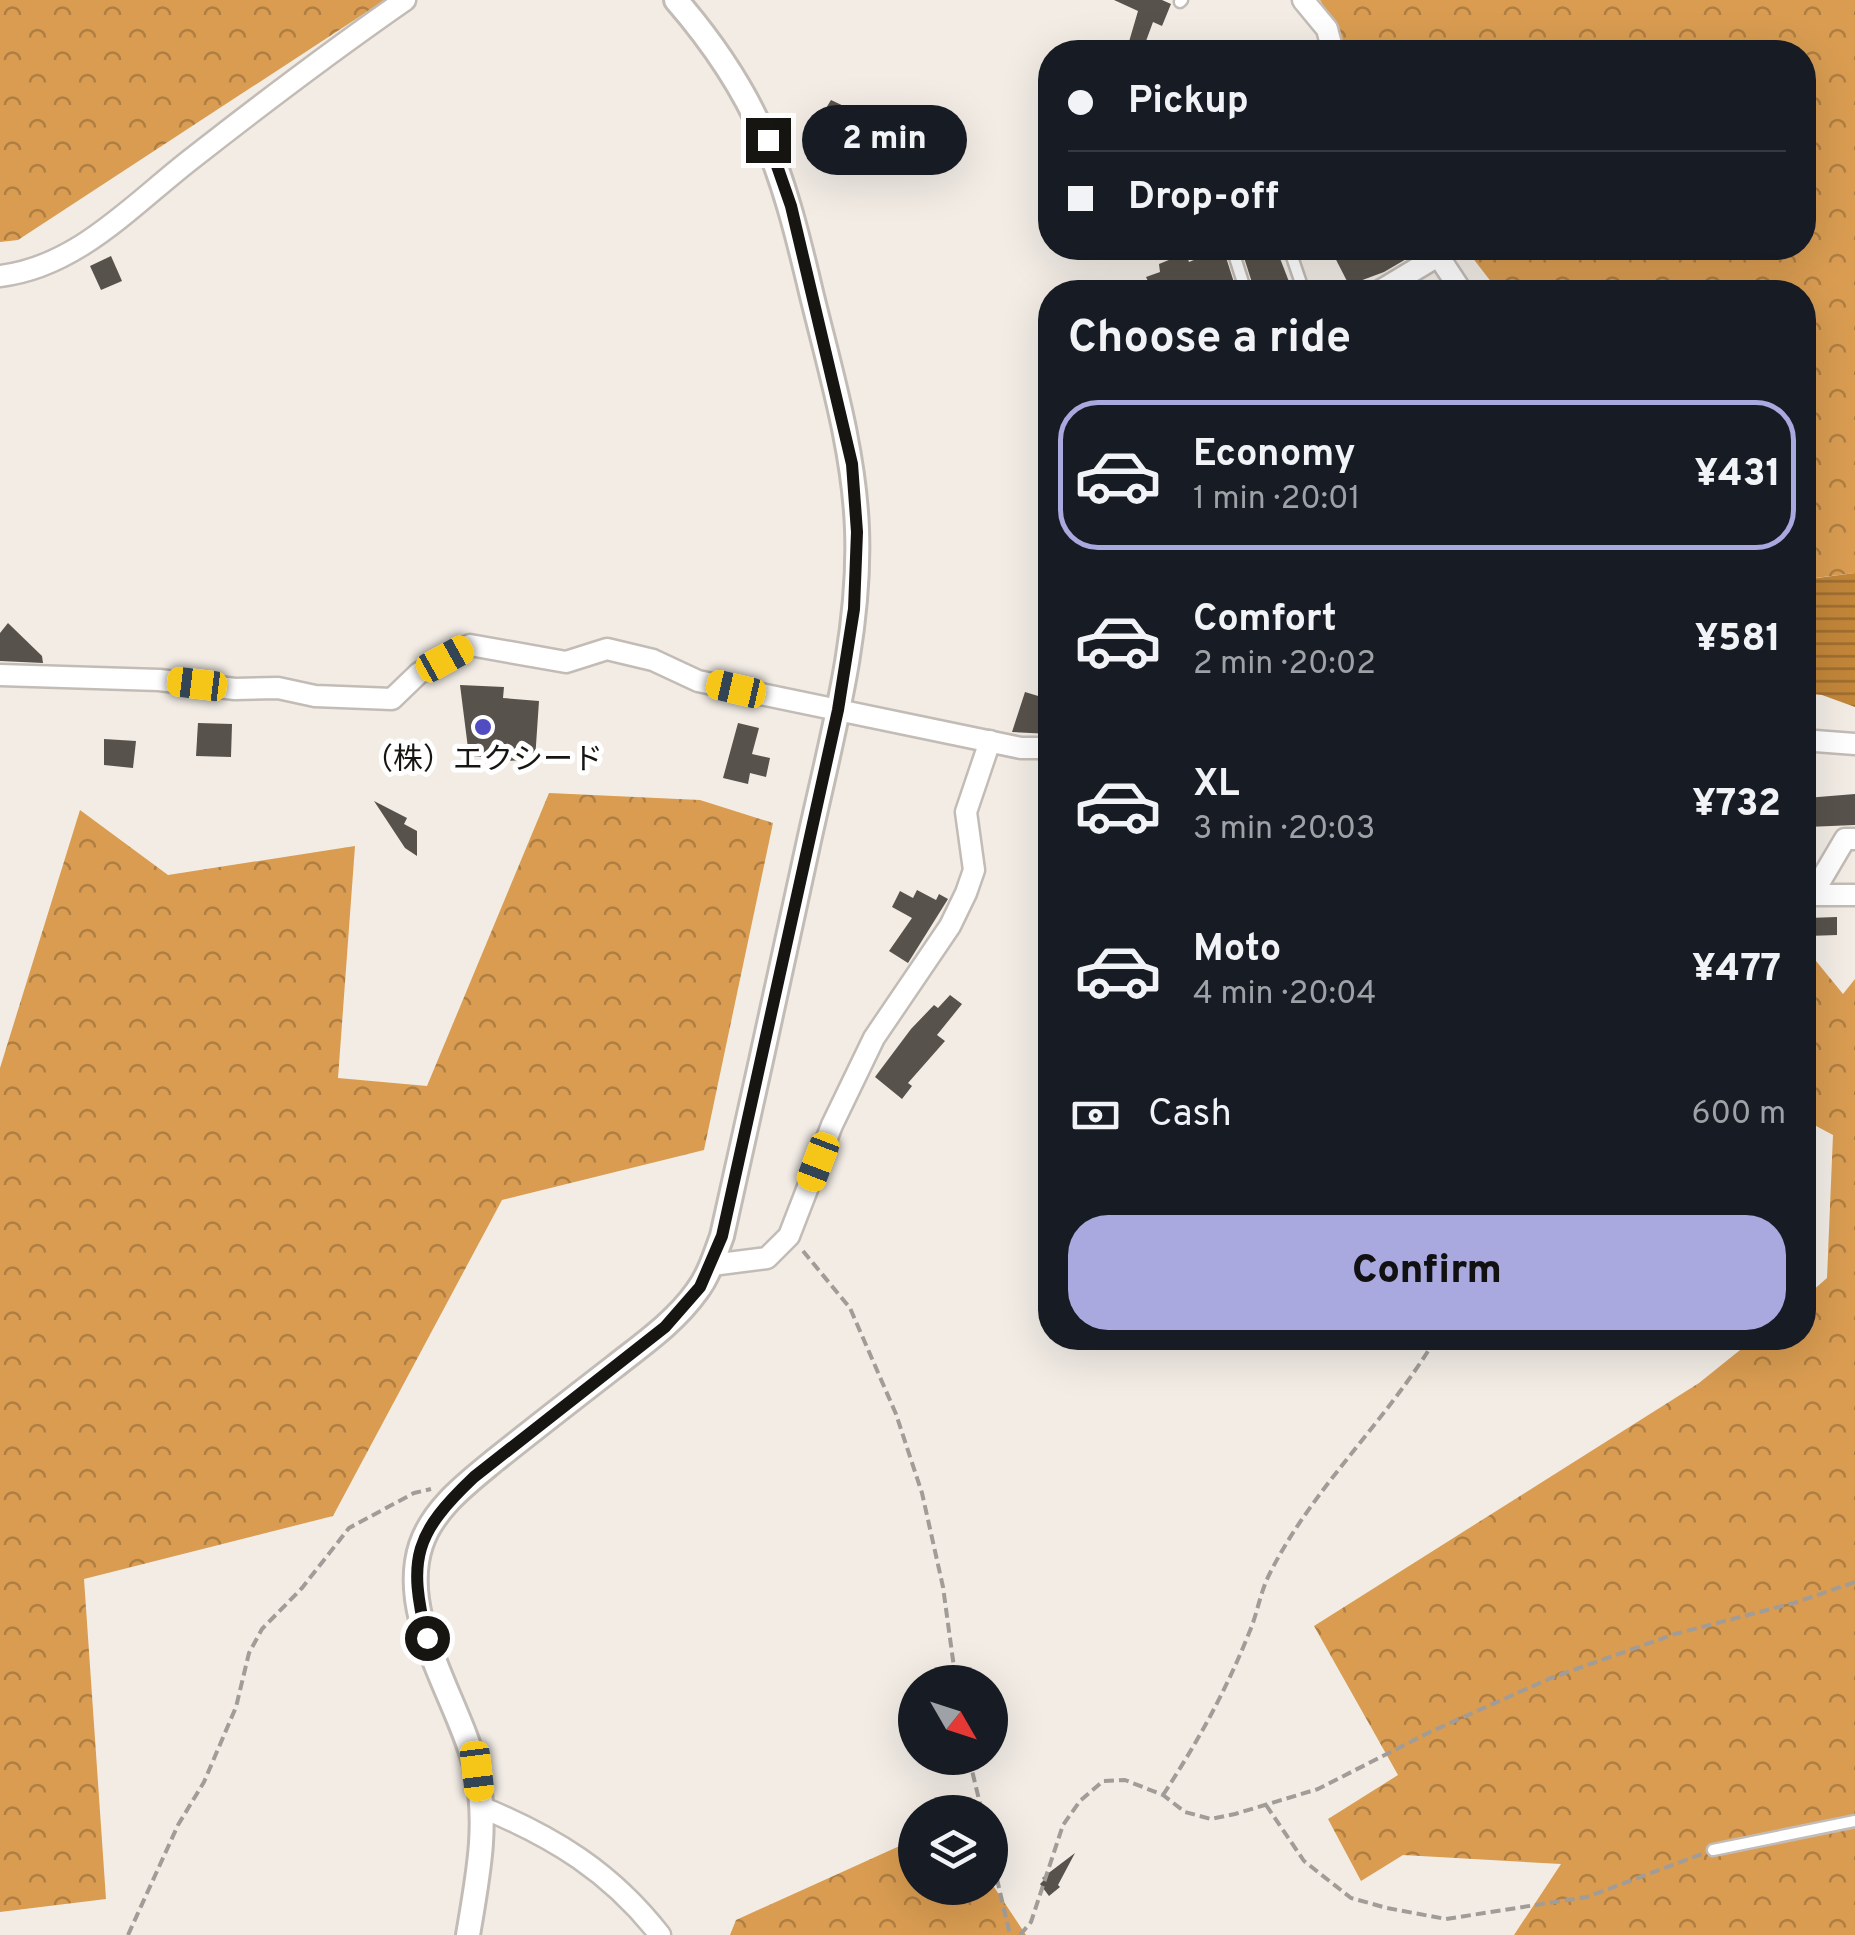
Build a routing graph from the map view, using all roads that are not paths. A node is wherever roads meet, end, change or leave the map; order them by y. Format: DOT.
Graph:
graph roads {
  1 [pos="405,0"];
  2 [pos="676,0"];
  3 [pos="1303,0"];
  4 [pos="1330,40"];
  5 [pos="1424,260"];
  6 [pos="0,276"];
  7 [pos="1395,280"];
  8 [pos="0,674"];
  9 [pos="838,710"];
  10 [pos="1816,741"];
  11 [pos="990,742"];
  12 [pos="1855,744"];
  13 [pos="1038,748"];
  14 [pos="1855,839"];
  15 [pos="1816,888"];
  16 [pos="1816,895"];
  17 [pos="1855,895"];
  18 [pos="712,1265"];
  19 [pos="481,1807"];
  20 [pos="1855,1821"];
  21 [pos="1713,1850"];
  22 [pos="468,1935"];
  23 [pos="660,1935"];
  1 -- 6 [label="street"];
  2 -- 9 [label="street"];
  3 -- 4 [label="street"];
  5 -- 7 [label="street"];
  8 -- 9 [label="street"];
  9 -- 11 [label="street"];
  9 -- 18 [label="street"];
  10 -- 12 [label="street"];
  11 -- 13 [label="street"];
  11 -- 18 [label="street"];
  14 -- 15 [label="street"];
  16 -- 17 [label="street"];
  18 -- 19 [label="street"];
  19 -- 22 [label="street"];
  19 -- 23 [label="street"];
  20 -- 21 [label="lane"];
}
